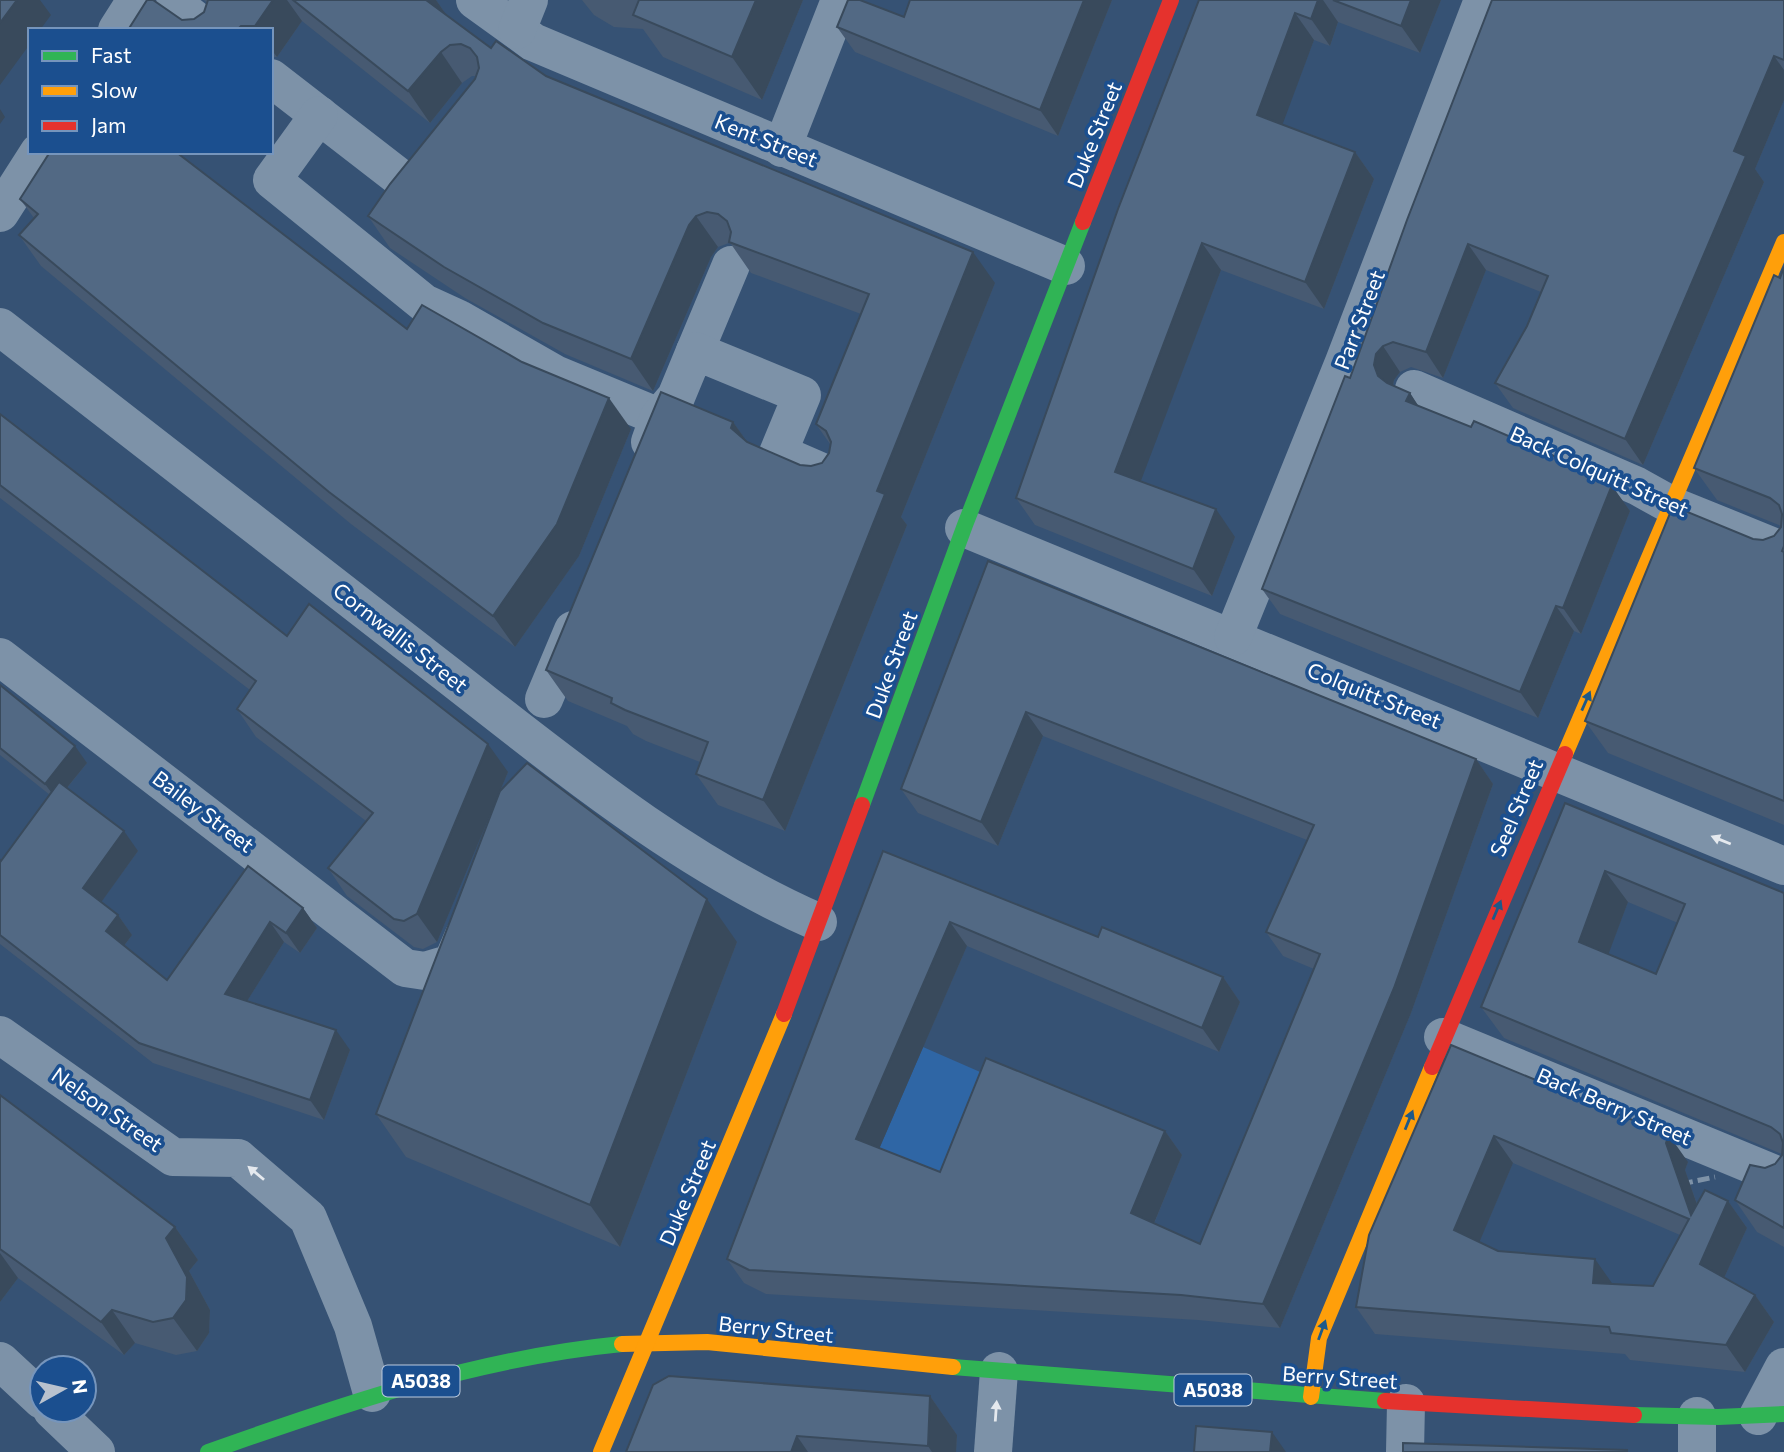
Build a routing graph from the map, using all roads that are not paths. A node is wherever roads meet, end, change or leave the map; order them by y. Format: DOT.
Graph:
graph roads {
  1 [pos="136,0"];
  2 [pos="475,0"];
  3 [pos="840,0"];
  4 [pos="1171,0"];
  5 [pos="1483,0"];
  6 [pos="175,4"];
  7 [pos="523,15"];
  8 [pos="118,28"];
  9 [pos="205,28"];
  10 [pos="273,80"];
  11 [pos="319,115"];
  12 [pos="782,148"];
  13 [pos="433,152"];
  14 [pos="38,154"];
  15 [pos="408,184"];
  16 [pos="0,214"];
  17 [pos="1784,242"];
  18 [pos="356,250"];
  19 [pos="731,265"];
  20 [pos="1066,266"];
  21 [pos="0,327"];
  22 [pos="695,352"];
  23 [pos="1414,389"];
  24 [pos="659,417"];
  25 [pos="831,476"];
  26 [pos="634,481"];
  27 [pos="1673,506"];
  28 [pos="964,528"];
  29 [pos="1784,551"];
  30 [pos="587,596"];
  31 [pos="1233,637"];
  32 [pos="0,657"];
  33 [pos="544,699"];
  34 [pos="542,747"];
  35 [pos="1556,771"];
  36 [pos="526,786"];
  37 [pos="1784,866"];
  38 [pos="479,900"];
  39 [pos="818,922"];
  40 [pos="0,1035"];
  41 [pos="1443,1037"];
  42 [pos="1784,1178"];
  43 [pos="643,1341"];
  44 [pos="0,1361"];
  45 [pos="1784,1367"];
  46 [pos="999,1371"];
  47 [pos="28,1387"];
  48 [pos="372,1393"];
  49 [pos="1311,1397"];
  50 [pos="1406,1403"];
  51 [pos="1771,1415"];
  52 [pos="67,1424"];
  53 [pos="1697,1434"];
  54 [pos="96,1452"];
  55 [pos="208,1452"];
  56 [pos="601,1452"];
  57 [pos="993,1452"];
  58 [pos="1405,1452"];
  1 -- 8 [label="street"];
  2 -- 7 [label="street, Kent Street"];
  3 -- 12 [label="street"];
  4 -- 20 [label="street, Duke Street"];
  5 -- 31 [label="street, Parr Street"];
  6 -- 9 [label="street"];
  7 -- 12 [label="street, Kent Street"];
  10 -- 11 [label="street"];
  11 -- 15 [label="street"];
  11 -- 18 [label="street"];
  12 -- 20 [label="street, Kent Street"];
  13 -- 15 [label="street"];
  14 -- 16 [label="street"];
  15 -- 18 [label="street"];
  17 -- 27 [label="street, Seel Street"];
  18 -- 24 [label="street"];
  19 -- 22 [label="street"];
  20 -- 28 [label="street, Duke Street"];
  21 -- 34 [label="street, Cornwallis Street"];
  22 -- 24 [label="street"];
  22 -- 25 [label="street"];
  23 -- 27 [label="street, Back Colquitt Street"];
  24 -- 26 [label="street"];
  27 -- 29 [label="street, Back Colquitt Street"];
  35 -- 27 [label="street, Seel Street, one-way"];
  28 -- 31 [label="street, Colquitt Street"];
  28 -- 39 [label="street, Duke Street"];
  30 -- 33 [label="street"];
  31 -- 35 [label="street, Colquitt Street"];
  32 -- 38 [label="street, Bailey Street"];
  34 -- 36 [label="street"];
  34 -- 39 [label="street, Cornwallis Street"];
  37 -- 35 [label="street, Colquitt Street, one-way"];
  41 -- 35 [label="street, Seel Street, one-way"];
  39 -- 43 [label="street, Duke Street"];
  48 -- 40 [label="street, Nelson Street, one-way"];
  41 -- 42 [label="street, Back Berry Street"];
  49 -- 41 [label="street, Seel Street, one-way"];
  43 -- 46 [label="street, Berry Street / A5038"];
  43 -- 48 [label="street, A5038"];
  43 -- 56 [label="street, Duke Street"];
  44 -- 47 [label="street"];
  45 -- 51 [label="street"];
  46 -- 49 [label="street, Berry Street / A5038"];
  57 -- 46 [label="street, one-way"];
  48 -- 55 [label="street, A5038"];
  49 -- 50 [label="street, Berry Street / A5038"];
  50 -- 53 [label="street, Berry Street / A5038"];
  50 -- 58 [label="street"];
  51 -- 53 [label="street, Berry Street / A5038"];
  52 -- 54 [label="street"];
}
